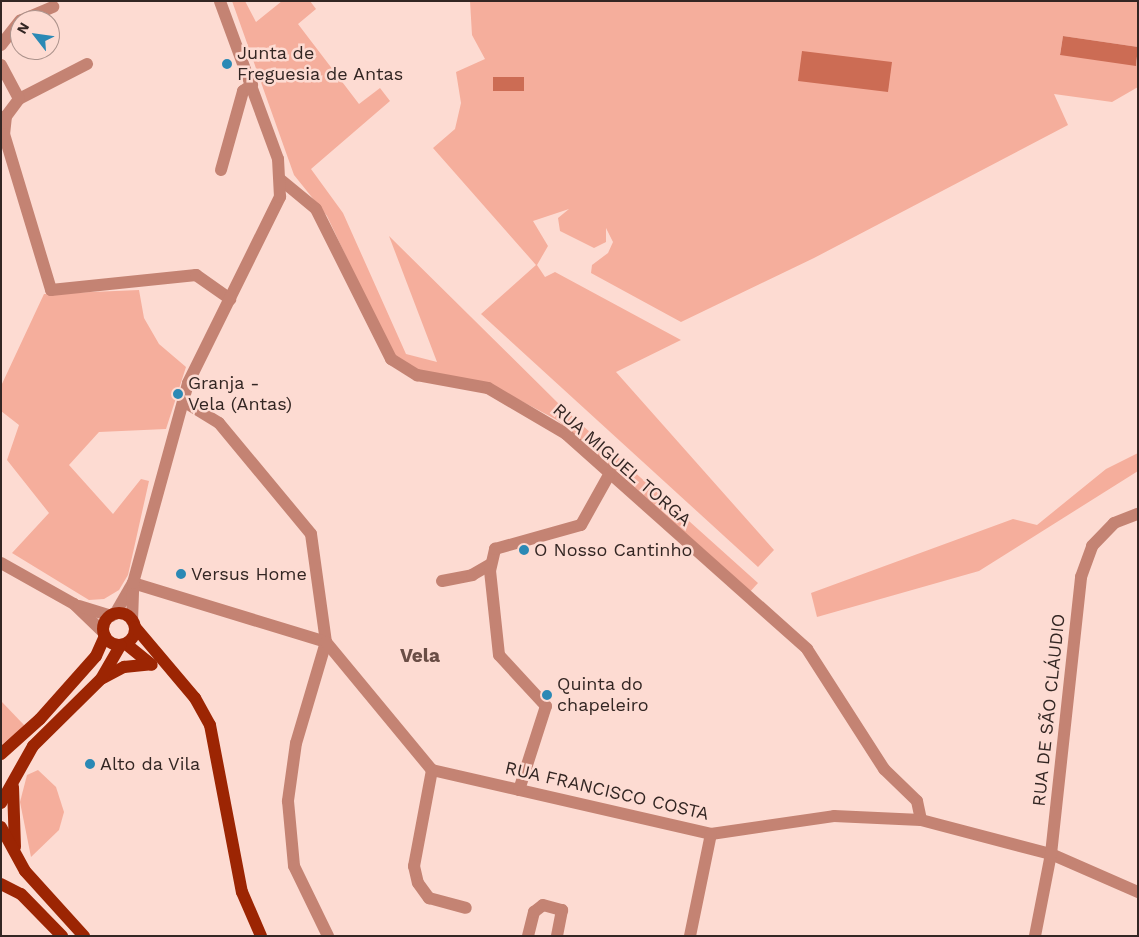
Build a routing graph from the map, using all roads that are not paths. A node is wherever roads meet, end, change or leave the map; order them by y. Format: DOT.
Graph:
graph roads {
  1 [pos="220,1"];
  2 [pos="53,6"];
  3 [pos="44,10"];
  4 [pos="10,34"];
  5 [pos="1,45"];
  6 [pos="88,64"];
  7 [pos="1,65"];
  8 [pos="252,85"];
  9 [pos="19,99"];
  10 [pos="221,170"];
  11 [pos="281,180"];
  12 [pos="230,300"];
  13 [pos="183,402"];
  14 [pos="610,476"];
  15 [pos="1138,514"];
  16 [pos="1,563"];
  17 [pos="492,564"];
  18 [pos="442,580"];
  19 [pos="133,583"];
  20 [pos="74,604"];
  21 [pos="113,615"];
  22 [pos="134,624"];
  23 [pos="104,634"];
  24 [pos="326,642"];
  25 [pos="123,644"];
  26 [pos="151,664"];
  27 [pos="164,667"];
  28 [pos="101,679"];
  29 [pos="1,754"];
  30 [pos="432,770"];
  31 [pos="14,779"];
  32 [pos="519,790"];
  33 [pos="1,804"];
  34 [pos="921,820"];
  35 [pos="1,827"];
  36 [pos="712,834"];
  37 [pos="1051,854"];
  38 [pos="16,857"];
  39 [pos="1,884"];
  40 [pos="1138,892"];
  41 [pos="466,908"];
  42 [pos="62,936"];
  43 [pos="84,936"];
  44 [pos="261,936"];
  45 [pos="328,936"];
  46 [pos="528,936"];
  47 [pos="557,936"];
  48 [pos="690,936"];
  49 [pos="1035,936"];
  1 -- 8 [label="street"];
  2 -- 3 [label="street"];
  4 -- 5 [label="street"];
  6 -- 9 [label="street"];
  7 -- 9 [label="street"];
  8 -- 10 [label="street"];
  8 -- 11 [label="street"];
  9 -- 12 [label="street"];
  11 -- 12 [label="street"];
  11 -- 14 [label="street, RUA MIGUEL TORGA"];
  12 -- 13 [label="street"];
  13 -- 19 [label="street"];
  13 -- 24 [label="street"];
  14 -- 17 [label="street"];
  14 -- 34 [label="street, RUA MIGUEL TORGA"];
  15 -- 37 [label="street, RUA DE SÃO CLÁUDIO"];
  16 -- 20 [label="street"];
  17 -- 18 [label="street"];
  17 -- 32 [label="street"];
  19 -- 21 [label="street"];
  19 -- 22 [label="street"];
  19 -- 24 [label="street"];
  20 -- 21 [label="street"];
  20 -- 23 [label="street"];
  21 -- 22 [label="main road"];
  21 -- 23 [label="main road"];
  22 -- 25 [label="main road"];
  22 -- 27 [label="main road"];
  23 -- 25 [label="main road"];
  23 -- 29 [label="main road"];
  24 -- 30 [label="street"];
  24 -- 45 [label="street"];
  25 -- 26 [label="main road"];
  25 -- 28 [label="main road"];
  26 -- 27 [label="main road"];
  26 -- 28 [label="main road"];
  27 -- 44 [label="main road"];
  28 -- 31 [label="main road"];
  30 -- 32 [label="street, RUA FRANCISCO COSTA"];
  30 -- 41 [label="street"];
  31 -- 33 [label="main road"];
  31 -- 38 [label="main road"];
  32 -- 36 [label="street, RUA FRANCISCO COSTA"];
  34 -- 36 [label="street, RUA FRANCISCO COSTA"];
  34 -- 37 [label="street, RUA FRANCISCO COSTA"];
  35 -- 38 [label="main road"];
  36 -- 48 [label="street"];
  37 -- 40 [label="street, RUA FRANCISCO COSTA"];
  37 -- 49 [label="street, RUA DE SÃO CLÁUDIO"];
  38 -- 43 [label="main road"];
  39 -- 42 [label="main road"];
  46 -- 47 [label="street"];
}
